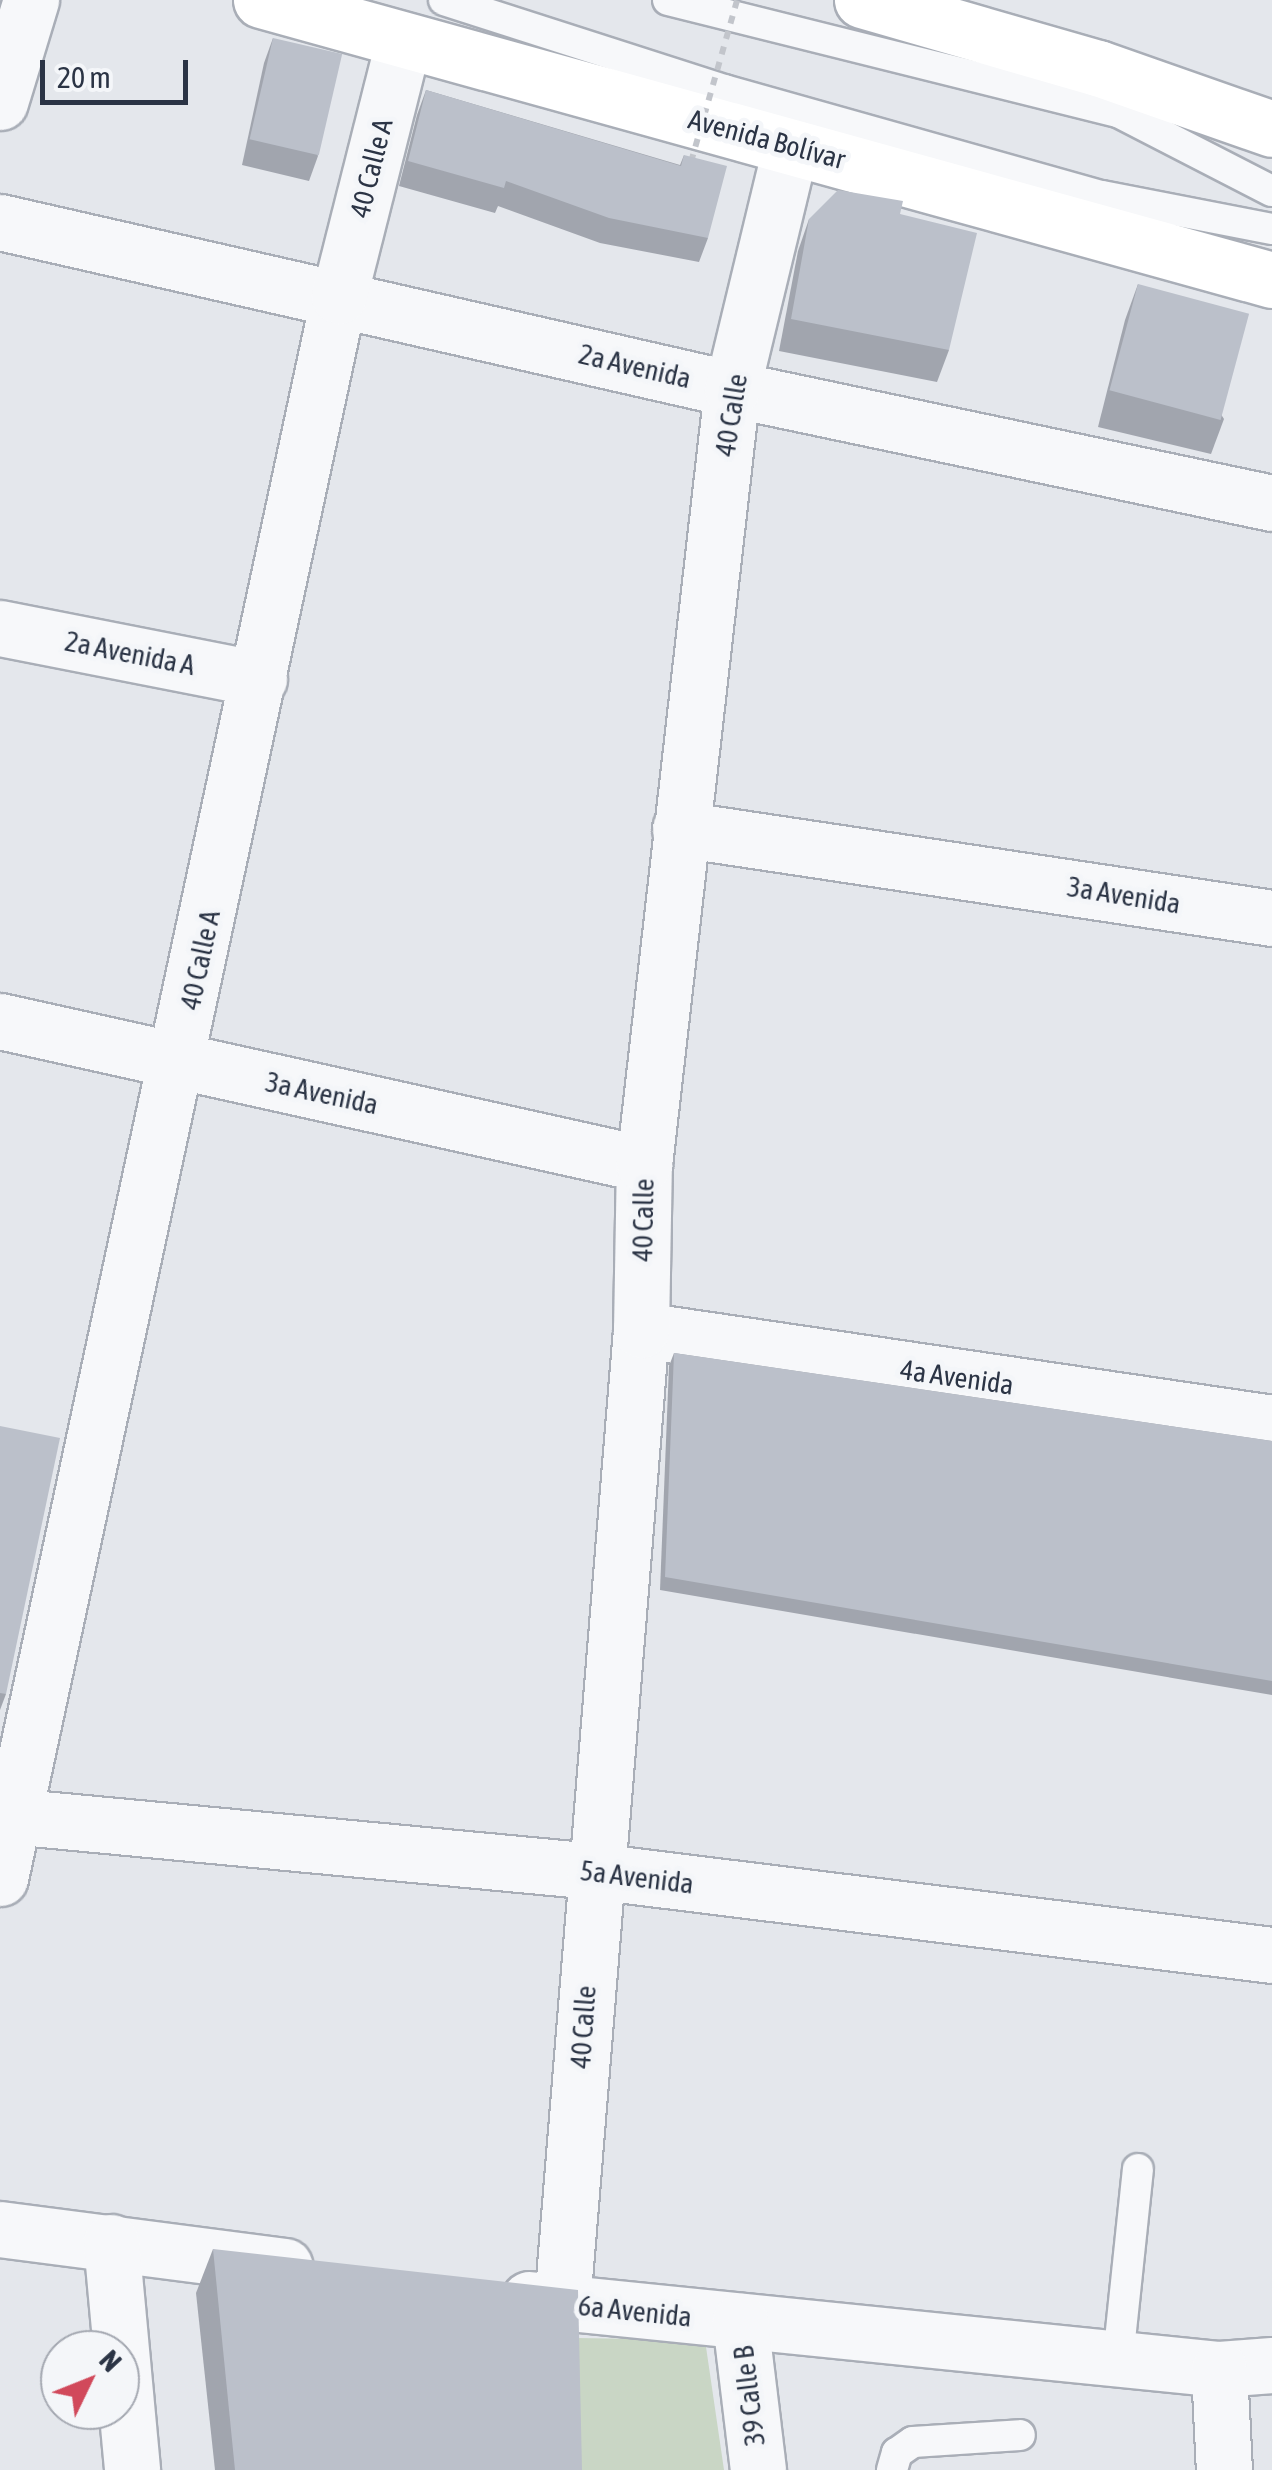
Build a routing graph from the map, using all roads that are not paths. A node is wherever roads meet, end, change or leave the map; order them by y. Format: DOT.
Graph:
graph roads {
  1 [pos="31,0"];
  2 [pos="261,0"];
  3 [pos="444,0"];
  4 [pos="668,0"];
  5 [pos="862,0"];
  6 [pos="402,43"];
  7 [pos="0,102"];
  8 [pos="1272,129"];
  9 [pos="791,145"];
  10 [pos="1272,191"];
  11 [pos="0,222"];
  12 [pos="1272,229"];
  13 [pos="1272,280"];
  14 [pos="339,296"];
  15 [pos="732,390"];
  16 [pos="1272,502"];
  17 [pos="0,628"];
  18 [pos="260,679"];
  19 [pos="680,829"];
  20 [pos="1272,918"];
  21 [pos="0,1021"];
  22 [pos="178,1061"];
  23 [pos="644,1164"];
  24 [pos="642,1330"];
  25 [pos="1272,1424"];
  26 [pos="36,1444"];
  27 [pos="89,1456"];
  28 [pos="7,1816"];
  29 [pos="594,1871"];
  30 [pos="0,1878"];
  31 [pos="1272,1955"];
  32 [pos="1138,2169"];
  33 [pos="0,2229"];
  34 [pos="110,2242"];
  35 [pos="326,2271"];
  36 [pos="484,2292"];
  37 [pos="562,2303"];
  38 [pos="740,2322"];
  39 [pos="1118,2360"];
  40 [pos="1246,2367"];
  41 [pos="1020,2435"];
  42 [pos="132,2470"];
  43 [pos="758,2470"];
  44 [pos="892,2470"];
  45 [pos="1224,2470"];
  1 -- 7 [label="street"];
  2 -- 6 [label="main road, Avenida Bolívar"];
  3 -- 12 [label="lane"];
  4 -- 10 [label="lane"];
  5 -- 8 [label="main road"];
  6 -- 9 [label="main road, Avenida Bolívar"];
  6 -- 14 [label="street, 40 Calle A"];
  9 -- 13 [label="main road, Avenida Bolívar"];
  9 -- 15 [label="street, 40 Calle"];
  11 -- 14 [label="street, 2a Avenida"];
  14 -- 15 [label="street, 2a Avenida"];
  14 -- 18 [label="street, 40 Calle A"];
  15 -- 16 [label="street, 2a Avenida"];
  15 -- 19 [label="street, 40 Calle"];
  17 -- 18 [label="street, 2a Avenida A"];
  18 -- 22 [label="street, 40 Calle A"];
  19 -- 20 [label="street, 3a Avenida"];
  19 -- 23 [label="street, 40 Calle"];
  21 -- 22 [label="street, 3a Avenida"];
  22 -- 23 [label="street, 3a Avenida"];
  22 -- 27 [label="street, 40 Calle A"];
  23 -- 24 [label="street, 40 Calle"];
  24 -- 25 [label="street, 4a Avenida"];
  24 -- 29 [label="street, 40 Calle"];
  26 -- 27 [label="street"];
  27 -- 28 [label="street, 40 Calle A"];
  28 -- 29 [label="street, 5a Avenida"];
  28 -- 30 [label="street, 40 Calle A"];
  29 -- 31 [label="street, 5a Avenida"];
  29 -- 37 [label="street, 40 Calle"];
  32 -- 39 [label="lane"];
  33 -- 34 [label="street"];
  34 -- 35 [label="street"];
  34 -- 42 [label="street"];
  36 -- 37 [label="street, 6a Avenida"];
  37 -- 38 [label="street, 6a Avenida"];
  38 -- 39 [label="street, 6a Avenida"];
  38 -- 43 [label="street, 39 Calle B"];
  39 -- 40 [label="street, 6a Avenida"];
  40 -- 45 [label="street"];
  41 -- 44 [label="lane"];
}
